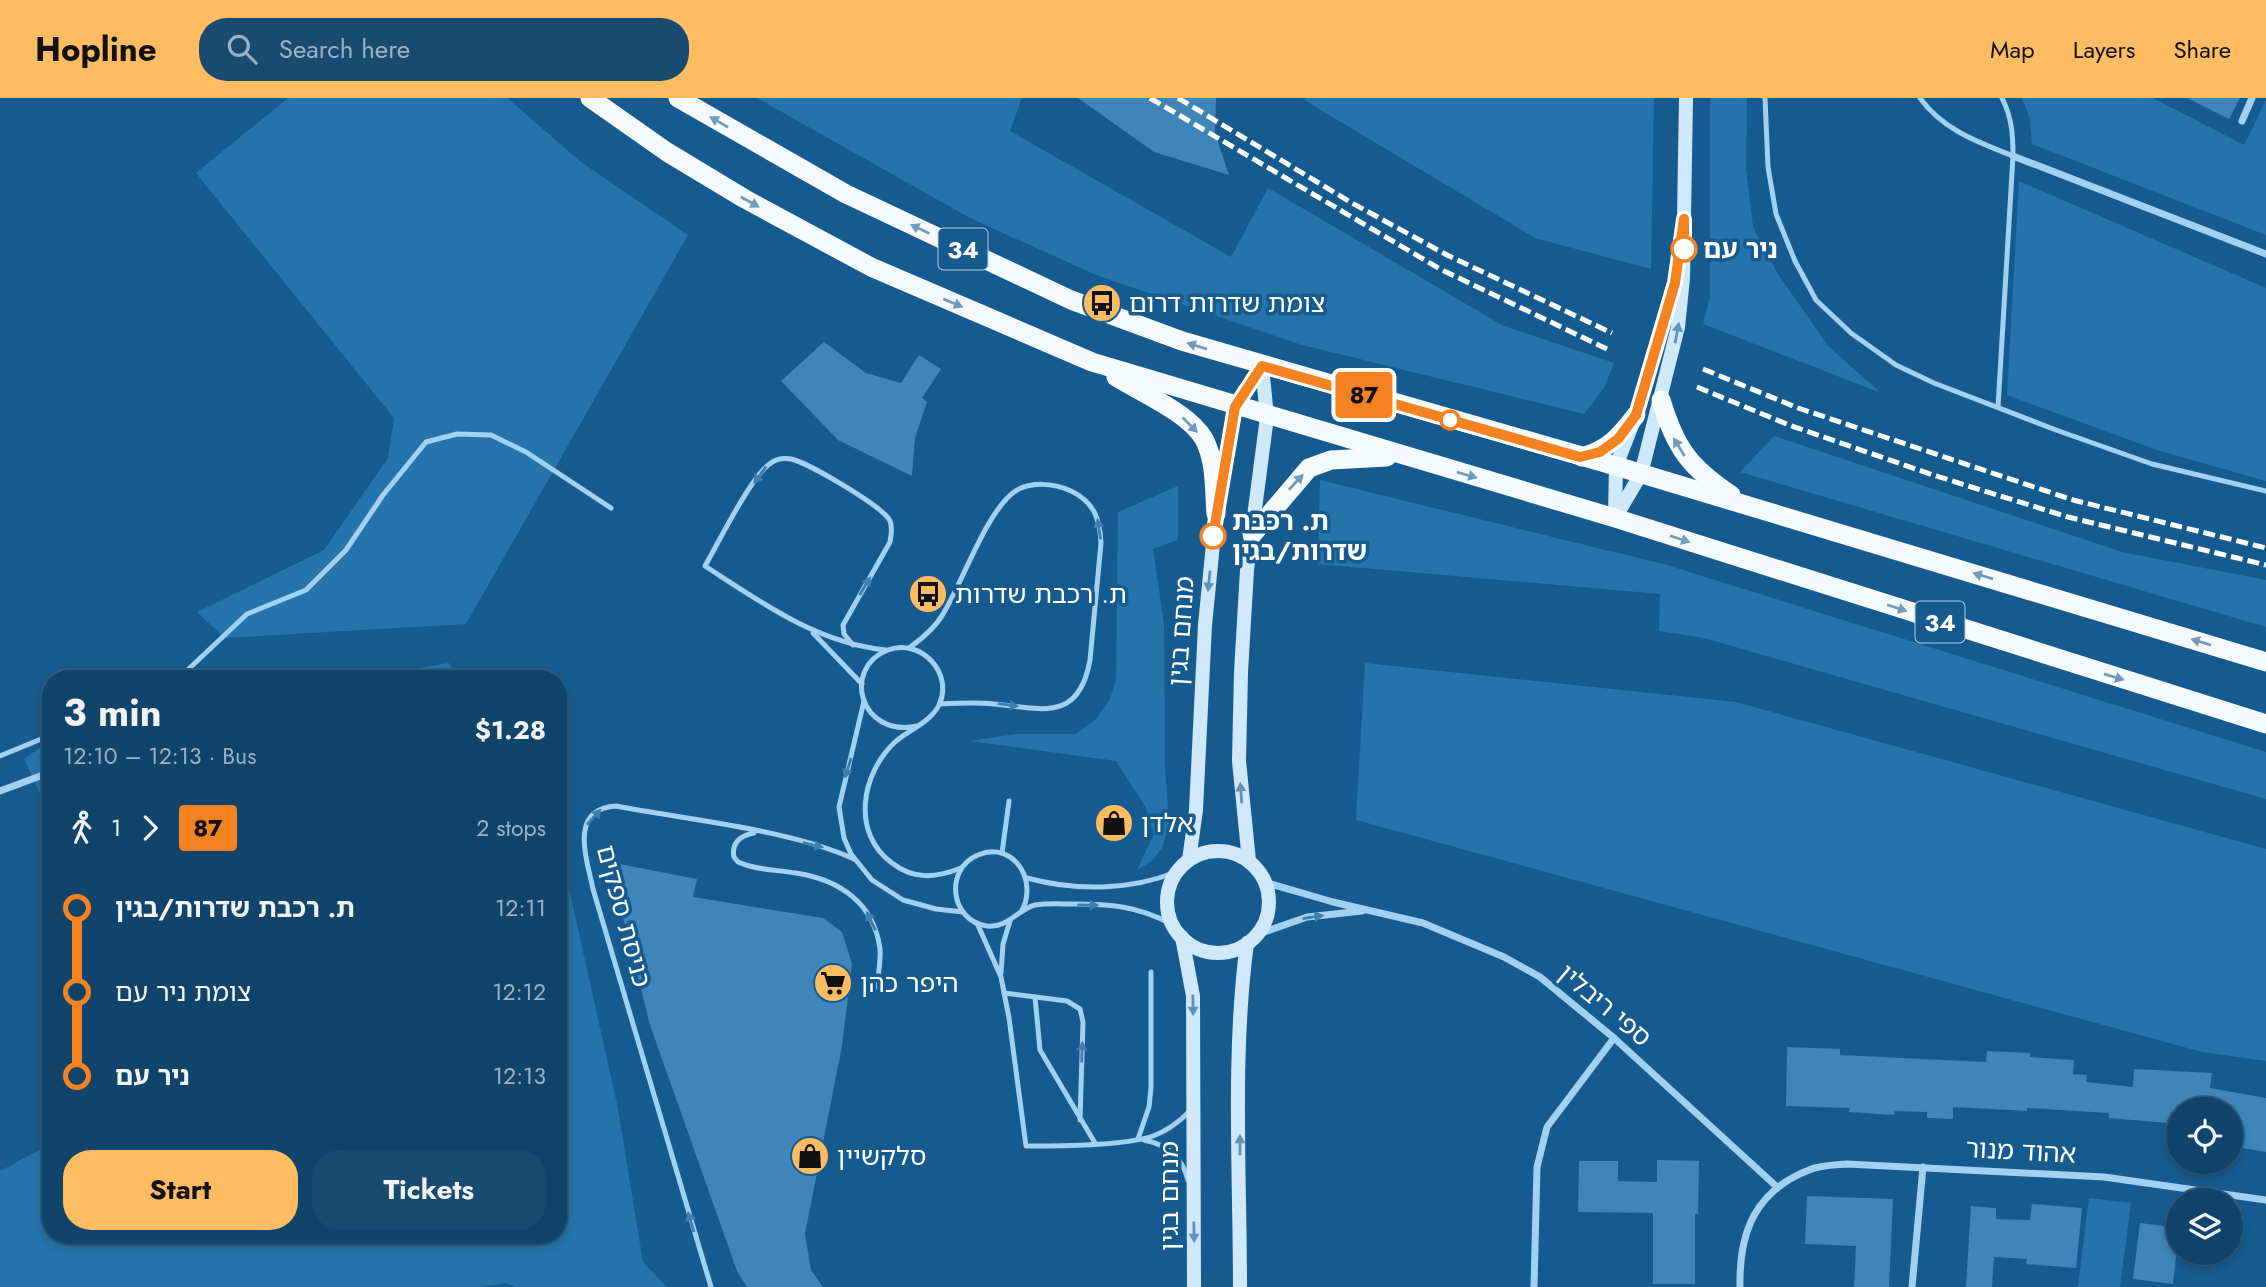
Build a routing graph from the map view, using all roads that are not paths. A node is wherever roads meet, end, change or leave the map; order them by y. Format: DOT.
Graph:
graph roads {
  1 [pos="590,98"];
  2 [pos="678,98"];
  3 [pos="1686,98"];
  4 [pos="1765,98"];
  5 [pos="1920,98"];
  6 [pos="2002,98"];
  7 [pos="2252,98"];
  8 [pos="2242,121"];
  9 [pos="2014,156"];
  10 [pos="1684,219"];
  11 [pos="2266,254"];
  12 [pos="1091,362"];
  13 [pos="1262,366"];
  14 [pos="1661,400"];
  15 [pos="1235,407"];
  16 [pos="1998,407"];
  17 [pos="1636,415"];
  18 [pos="1267,416"];
  19 [pos="1402,456"];
  20 [pos="1580,457"];
  21 [pos="1616,466"];
  22 [pos="1641,474"];
  23 [pos="2266,491"];
  24 [pos="1749,507"];
  25 [pos="611,508"];
  26 [pos="1216,514"];
  27 [pos="1615,518"];
  28 [pos="1252,535"];
  29 [pos="811,631"];
  30 [pos="853,645"];
  31 [pos="909,648"];
  32 [pos="886,650"];
  33 [pos="2266,662"];
  34 [pos="188,670"];
  35 [pos="862,684"];
  36 [pos="864,701"];
  37 [pos="940,704"];
  38 [pos="2266,724"];
  39 [pos="917,726"];
  40 [pos="42,739"];
  41 [pos="0,755"];
  42 [pos="42,775"];
  43 [pos="0,791"];
  44 [pos="1009,801"];
  45 [pos="761,833"];
  46 [pos="1002,853"];
  47 [pos="854,859"];
  48 [pos="1189,860"];
  49 [pos="1249,861"];
  50 [pos="961,868"];
  51 [pos="1176,872"];
  52 [pos="1027,878"];
  53 [pos="1264,882"];
  54 [pos="1373,911"];
  55 [pos="963,912"];
  56 [pos="1021,912"];
  57 [pos="1011,920"];
  58 [pos="977,923"];
  59 [pos="1171,925"];
  60 [pos="1182,937"];
  61 [pos="1251,939"];
  62 [pos="1151,972"];
  63 [pos="1001,976"];
  64 [pos="877,987"];
  65 [pos="1004,993"];
  66 [pos="1035,997"];
  67 [pos="1614,1038"];
  68 [pos="1194,1102"];
  69 [pos="1080,1120"];
  70 [pos="1138,1139"];
  71 [pos="1095,1143"];
  72 [pos="1923,1167"];
  73 [pos="1776,1186"];
  74 [pos="1193,1198"];
  75 [pos="2266,1200"];
  76 [pos="711,1287"];
  77 [pos="1194,1287"];
  78 [pos="1240,1287"];
  79 [pos="1534,1287"];
  80 [pos="1740,1287"];
  81 [pos="1912,1287"];
  1 -- 12 [label="highway, 34, one-way"];
  13 -- 2 [label="highway, 34, one-way"];
  3 -- 10 [label="main road"];
  4 -- 16 [label="lane"];
  5 -- 9 [label="lane"];
  6 -- 9 [label="lane"];
  7 -- 8 [label="street"];
  9 -- 11 [label="street"];
  9 -- 16 [label="lane"];
  14 -- 10 [label="main road, one-way"];
  10 -- 17 [label="main road"];
  12 -- 15 [label="highway, 34"];
  12 -- 26 [label="highway, one-way"];
  13 -- 15 [label="main road, מנחם בגין"];
  13 -- 18 [label="main road"];
  13 -- 20 [label="highway, 34"];
  14 -- 22 [label="main road"];
  24 -- 14 [label="highway, one-way"];
  15 -- 18 [label="highway, 34"];
  15 -- 26 [label="main road, מנחם בגין"];
  16 -- 23 [label="lane"];
  17 -- 20 [label="highway"];
  17 -- 21 [label="main road"];
  18 -- 19 [label="highway, 34"];
  18 -- 28 [label="main road"];
  19 -- 27 [label="highway, 34, one-way"];
  28 -- 19 [label="highway, one-way"];
  20 -- 21 [label="highway, 34"];
  21 -- 22 [label="highway, 34"];
  21 -- 27 [label="main road"];
  22 -- 24 [label="highway, 34"];
  22 -- 27 [label="main road"];
  33 -- 24 [label="highway, 34, one-way"];
  25 -- 34 [label="lane"];
  26 -- 48 [label="main road, מנחם בגין, one-way"];
  27 -- 38 [label="highway, 34, one-way"];
  49 -- 28 [label="main road, one-way"];
  29 -- 30 [label="lane"];
  30 -- 29 [label="lane, one-way"];
  29 -- 35 [label="lane"];
  30 -- 32 [label="lane"];
  31 -- 32 [label="lane"];
  31 -- 37 [label="lane"];
  37 -- 31 [label="lane, one-way"];
  32 -- 35 [label="lane"];
  35 -- 36 [label="lane"];
  36 -- 39 [label="lane"];
  36 -- 47 [label="lane, one-way"];
  37 -- 39 [label="lane"];
  39 -- 50 [label="lane"];
  40 -- 41 [label="lane"];
  42 -- 43 [label="street"];
  44 -- 46 [label="lane"];
  45 -- 47 [label="lane, כניסת ספקים, one-way"];
  64 -- 45 [label="lane, one-way"];
  76 -- 45 [label="lane, כניסת ספקים, one-way"];
  46 -- 50 [label="lane"];
  46 -- 52 [label="lane"];
  47 -- 55 [label="lane"];
  48 -- 49 [label="main road"];
  48 -- 51 [label="main road"];
  49 -- 53 [label="main road"];
  50 -- 55 [label="lane"];
  51 -- 52 [label="lane"];
  51 -- 59 [label="main road"];
  52 -- 56 [label="lane"];
  53 -- 54 [label="street, ספי ריבלין"];
  53 -- 61 [label="main road"];
  61 -- 54 [label="street, ספי ריבלין, one-way"];
  54 -- 67 [label="street, ספי ריבלין"];
  55 -- 58 [label="lane"];
  56 -- 57 [label="lane"];
  56 -- 59 [label="lane, one-way"];
  57 -- 58 [label="lane"];
  57 -- 63 [label="lane"];
  58 -- 63 [label="lane"];
  59 -- 60 [label="main road"];
  60 -- 61 [label="main road"];
  60 -- 68 [label="main road, מנחם בגין, one-way"];
  78 -- 61 [label="main road, one-way"];
  62 -- 70 [label="lane"];
  63 -- 65 [label="lane"];
  65 -- 66 [label="lane"];
  65 -- 71 [label="lane"];
  66 -- 69 [label="lane"];
  69 -- 66 [label="lane, one-way"];
  67 -- 73 [label="street, ספי ריבלין"];
  67 -- 79 [label="street"];
  68 -- 70 [label="lane"];
  68 -- 74 [label="main road, מנחם בגין"];
  69 -- 71 [label="lane"];
  70 -- 71 [label="lane"];
  70 -- 74 [label="lane"];
  72 -- 73 [label="street, אהוד מנור"];
  72 -- 75 [label="street, אהוד מנור"];
  72 -- 81 [label="street"];
  73 -- 80 [label="street"];
  74 -- 77 [label="main road, מנחם בגין, one-way"];
}
